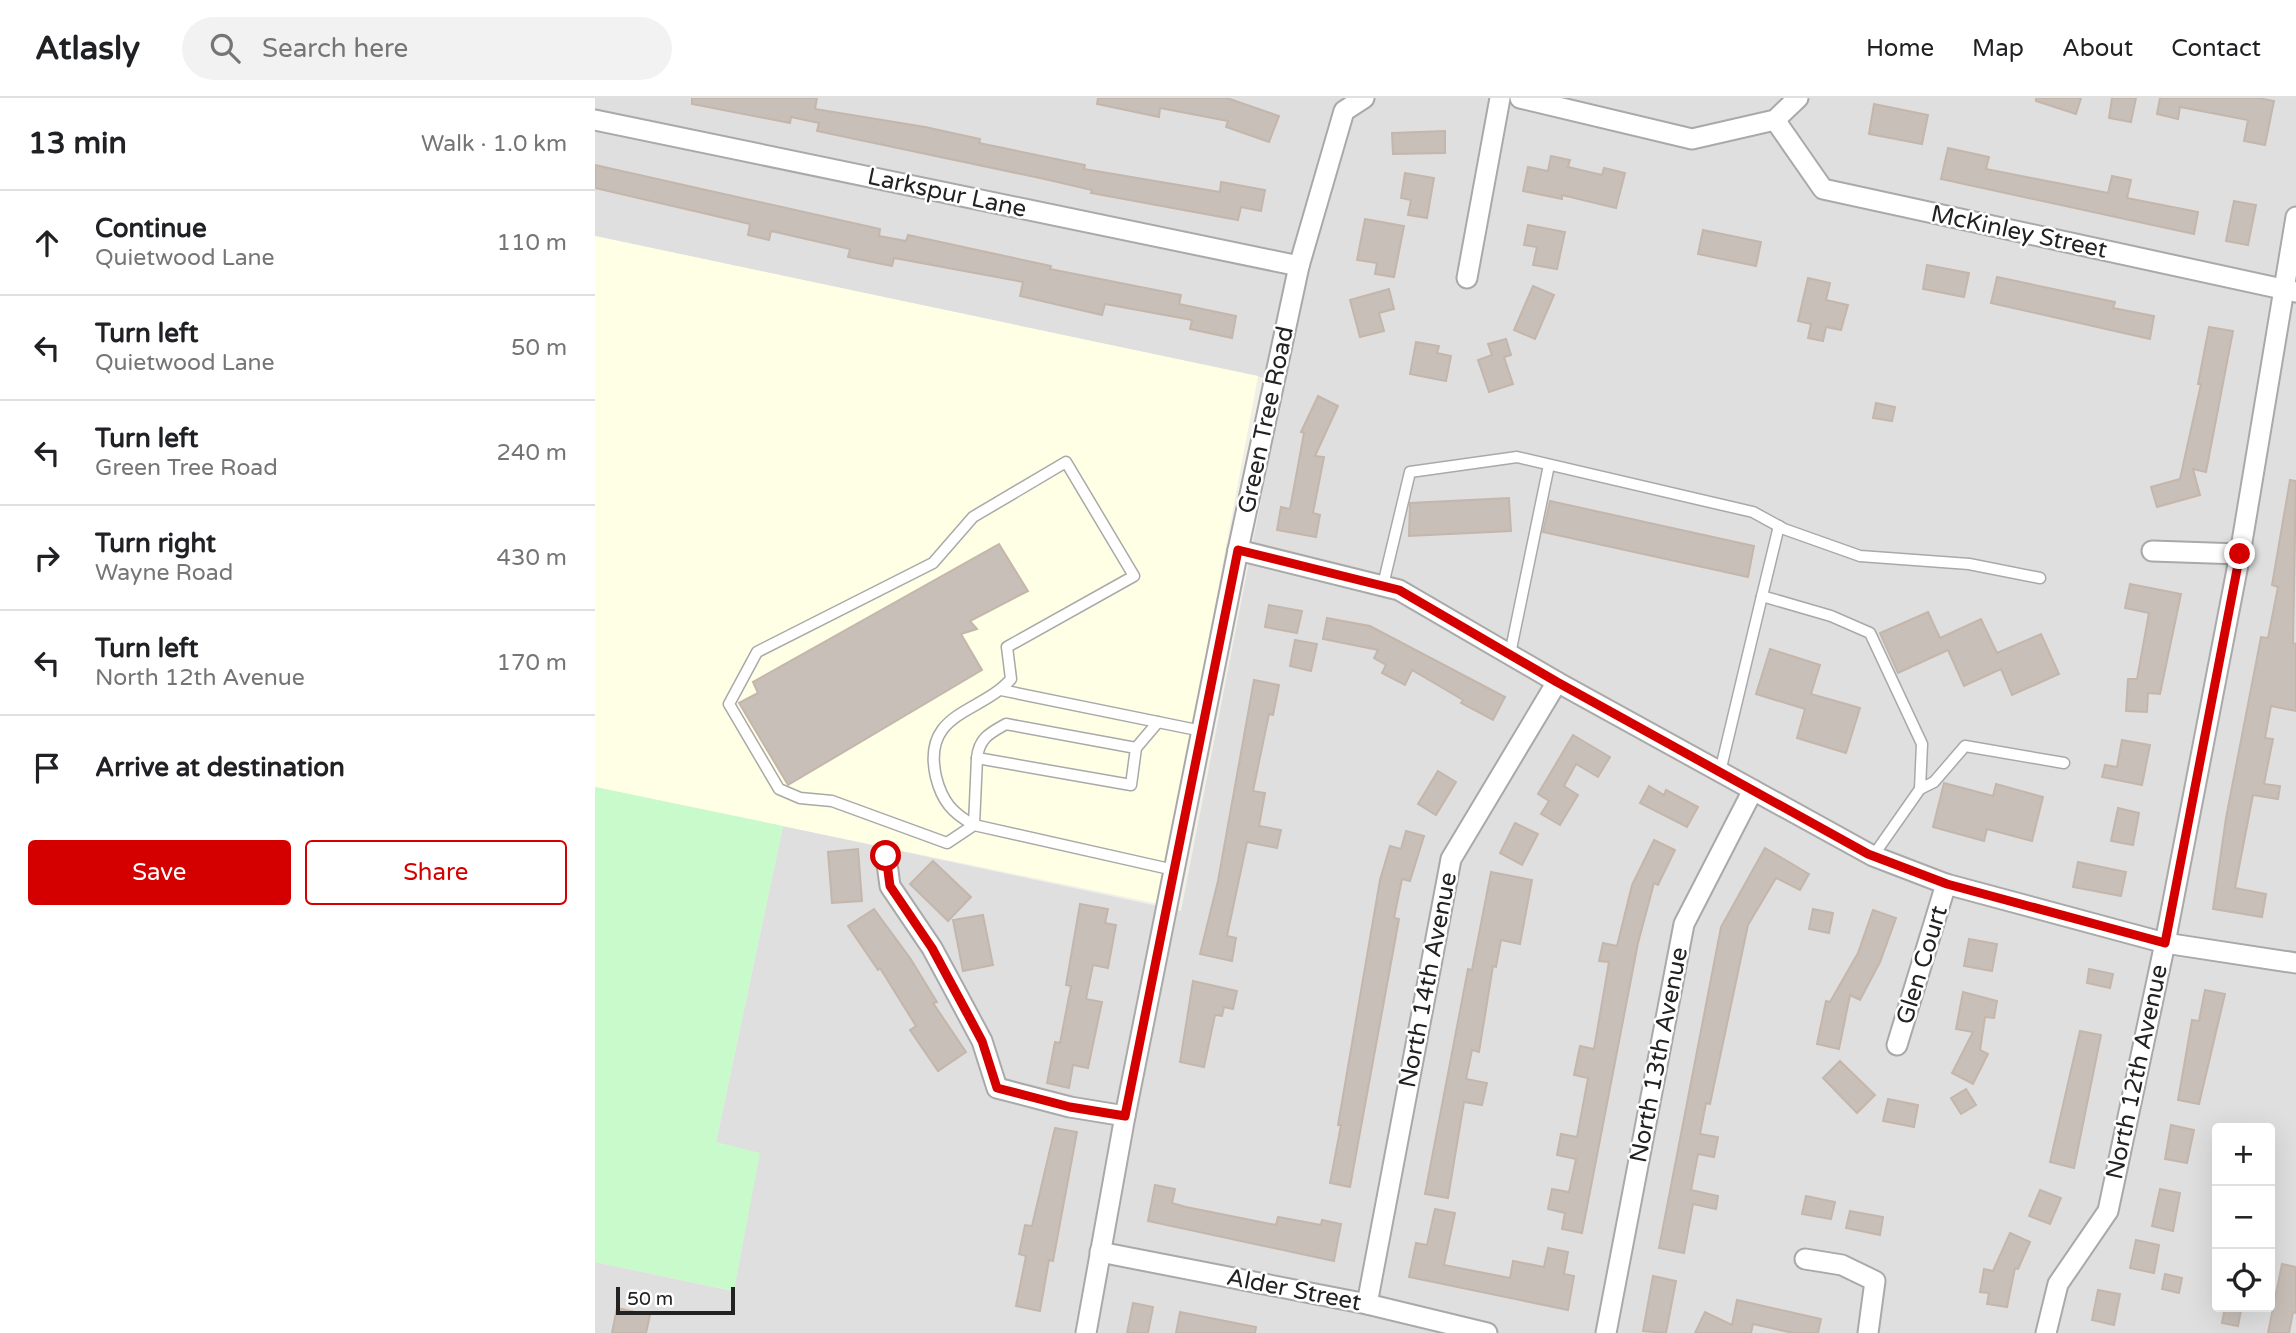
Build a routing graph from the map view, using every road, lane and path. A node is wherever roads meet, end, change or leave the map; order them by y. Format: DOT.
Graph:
graph roads {
  1 [pos="1364,98"];
  2 [pos="1500,98"];
  3 [pos="1520,98"];
  4 [pos="1798,98"];
  5 [pos="1339,105"];
  6 [pos="595,120"];
  7 [pos="1775,120"];
  8 [pos="2296,217"];
  9 [pos="1299,265"];
  10 [pos="1467,278"];
  11 [pos="2289,291"];
  12 [pos="1549,464"];
  13 [pos="1779,526"];
  14 [pos="1238,550"];
  15 [pos="2152,551"];
  16 [pos="2240,554"];
  17 [pos="2041,578"];
  18 [pos="1383,585"];
  19 [pos="1762,596"];
  20 [pos="1510,654"];
  21 [pos="1557,682"];
  22 [pos="1001,690"];
  23 [pos="1158,722"];
  24 [pos="1202,731"];
  25 [pos="1136,748"];
  26 [pos="977,758"];
  27 [pos="2064,763"];
  28 [pos="1720,772"];
  29 [pos="1920,789"];
  30 [pos="1753,790"];
  31 [pos="974,825"];
  32 [pos="886,856"];
  33 [pos="1873,856"];
  34 [pos="1174,870"];
  35 [pos="1947,884"];
  36 [pos="2165,943"];
  37 [pos="2296,963"];
  38 [pos="1897,1045"];
  39 [pos="1125,1116"];
  40 [pos="1100,1252"];
  41 [pos="1805,1259"];
  42 [pos="1367,1304"];
  43 [pos="1086,1333"];
  44 [pos="1487,1333"];
  45 [pos="1606,1333"];
  46 [pos="1868,1333"];
  47 [pos="2046,1333"];
  1 -- 5 [label="street, Green Tree Road"];
  2 -- 10 [label="street"];
  3 -- 7 [label="street"];
  4 -- 7 [label="street"];
  5 -- 9 [label="street, Green Tree Road"];
  6 -- 9 [label="street, Larkspur Lane"];
  7 -- 11 [label="street, McKinley Street"];
  8 -- 11 [label="street, North 12th Avenue"];
  9 -- 14 [label="street, Green Tree Road"];
  11 -- 16 [label="street, North 12th Avenue"];
  12 -- 13 [label="lane"];
  12 -- 18 [label="lane"];
  12 -- 20 [label="lane"];
  13 -- 17 [label="lane"];
  13 -- 19 [label="lane"];
  14 -- 18 [label="street"];
  14 -- 24 [label="street, Green Tree Road"];
  15 -- 16 [label="street"];
  16 -- 36 [label="street, North 12th Avenue"];
  18 -- 20 [label="street"];
  19 -- 28 [label="lane"];
  19 -- 29 [label="lane"];
  20 -- 21 [label="street"];
  21 -- 28 [label="street"];
  21 -- 42 [label="street, North 14th Avenue"];
  22 -- 23 [label="lane"];
  22 -- 31 [label="lane"];
  22 -- 31 [label="lane"];
  23 -- 24 [label="lane"];
  23 -- 25 [label="lane"];
  24 -- 34 [label="street, Green Tree Road"];
  25 -- 26 [label="lane"];
  25 -- 26 [label="lane"];
  26 -- 31 [label="lane"];
  27 -- 29 [label="lane"];
  28 -- 30 [label="street"];
  29 -- 33 [label="lane"];
  30 -- 33 [label="street"];
  30 -- 45 [label="street, North 13th Avenue"];
  31 -- 34 [label="lane"];
  32 -- 39 [label="street"];
  33 -- 35 [label="street"];
  34 -- 39 [label="street, Green Tree Road"];
  35 -- 36 [label="street"];
  35 -- 38 [label="street, Glen Court"];
  36 -- 37 [label="street"];
  36 -- 47 [label="street, North 12th Avenue"];
  39 -- 40 [label="street, Green Tree Road"];
  40 -- 42 [label="street, Alder Street"];
  40 -- 43 [label="street, Green Tree Road"];
  41 -- 46 [label="street"];
  42 -- 44 [label="street, Alder Street"];
}
